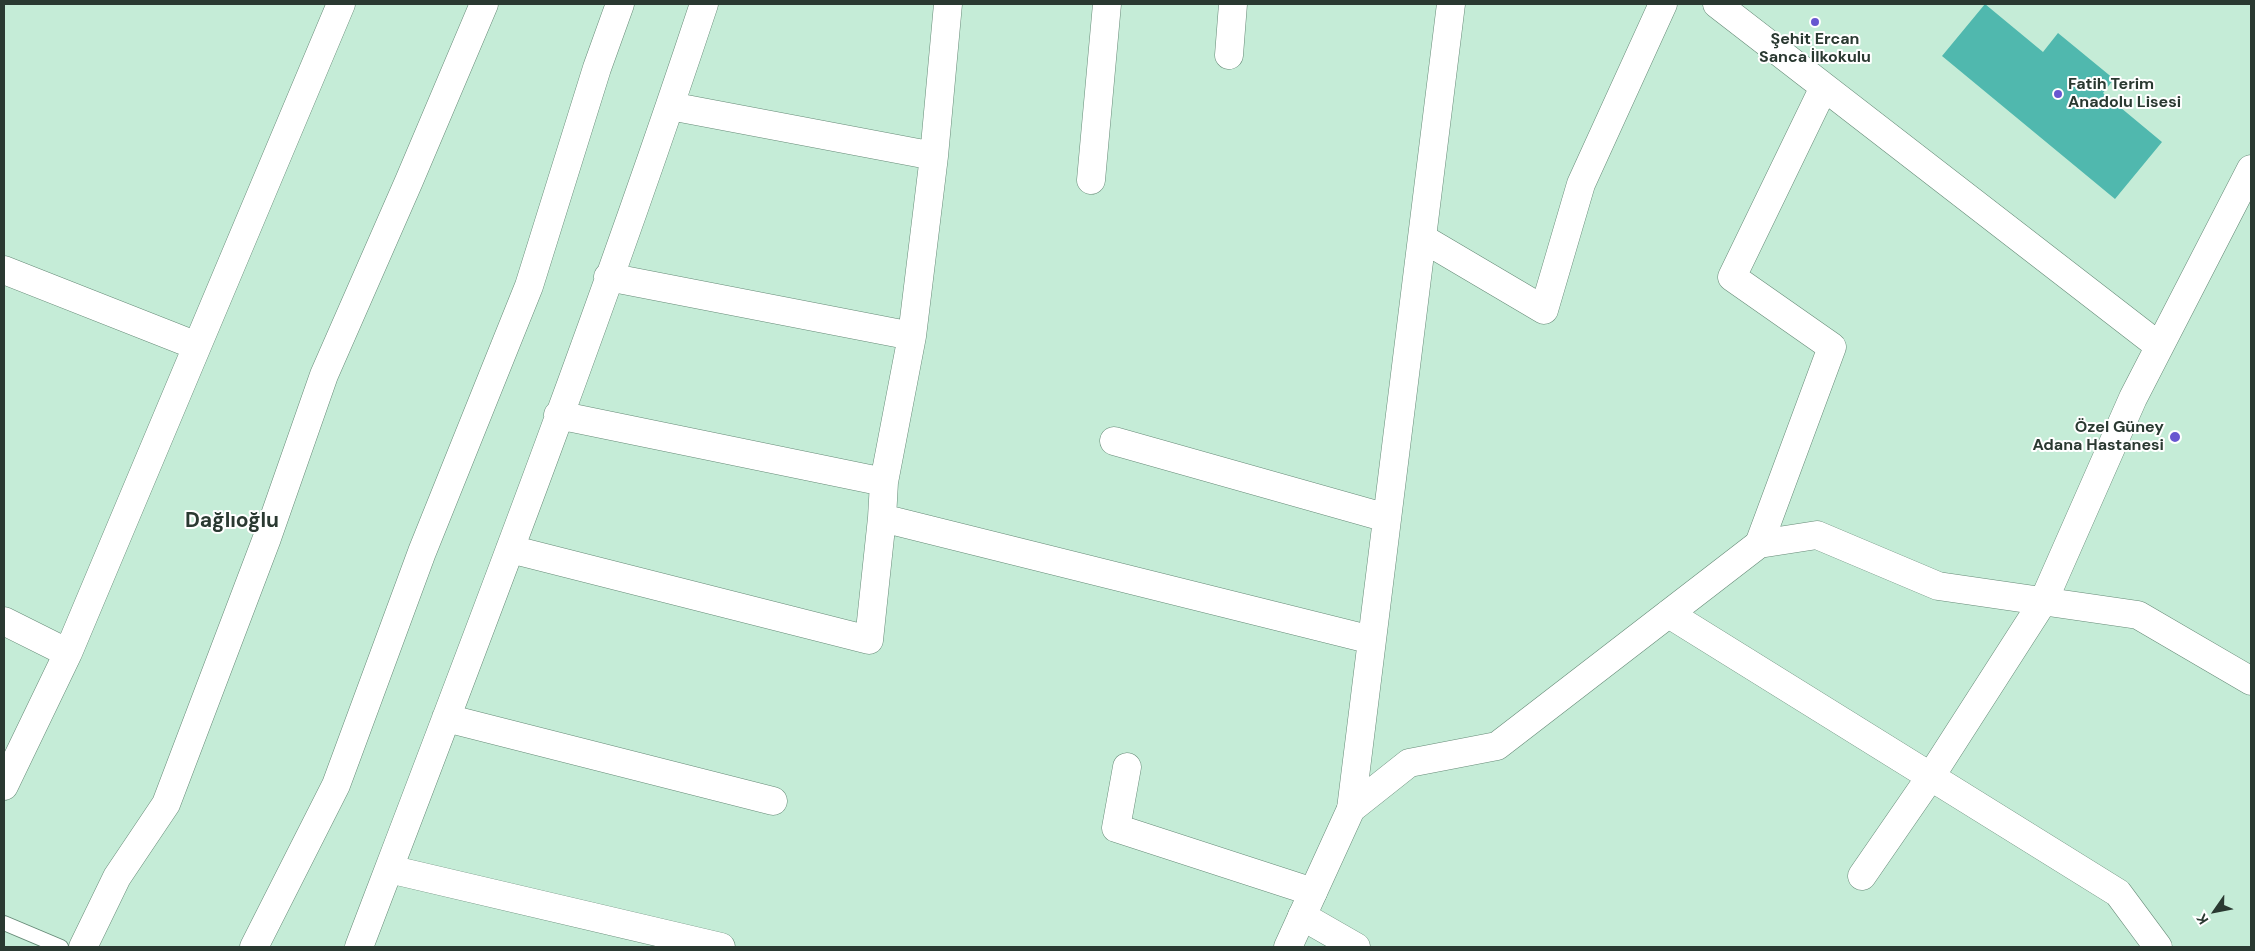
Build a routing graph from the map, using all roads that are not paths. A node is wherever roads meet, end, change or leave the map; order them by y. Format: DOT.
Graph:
graph roads {
  1 [pos="341,4"];
  2 [pos="484,4"];
  3 [pos="620,4"];
  4 [pos="704,4"];
  5 [pos="948,4"];
  6 [pos="1107,4"];
  7 [pos="1233,4"];
  8 [pos="1451,4"];
  9 [pos="1663,4"];
  10 [pos="1717,4"];
  11 [pos="1229,55"];
  12 [pos="1824,87"];
  13 [pos="670,106"];
  14 [pos="934,156"];
  15 [pos="2251,169"];
  16 [pos="1091,180"];
  17 [pos="1422,238"];
  18 [pos="4,270"];
  19 [pos="608,277"];
  20 [pos="912,336"];
  21 [pos="197,346"];
  22 [pos="2159,346"];
  23 [pos="558,415"];
  24 [pos="1114,441"];
  25 [pos="884,482"];
  26 [pos="882,518"];
  27 [pos="1387,518"];
  28 [pos="1759,544"];
  29 [pos="510,549"];
  30 [pos="2044,600"];
  31 [pos="1669,614"];
  32 [pos="4,621"];
  33 [pos="1372,640"];
  34 [pos="68,653"];
  35 [pos="2251,681"];
  36 [pos="446,718"];
  37 [pos="1127,767"];
  38 [pos="1931,776"];
  39 [pos="4,786"];
  40 [pos="773,801"];
  41 [pos="1351,809"];
  42 [pos="388,869"];
  43 [pos="1862,876"];
  44 [pos="1313,892"];
  45 [pos="1302,916"];
  46 [pos="4,923"];
  47 [pos="61,947"];
  48 [pos="83,947"];
  49 [pos="254,947"];
  50 [pos="359,947"];
  51 [pos="721,947"];
  52 [pos="1288,947"];
  53 [pos="1356,947"];
  54 [pos="2158,947"];
  1 -- 21 [label="street"];
  2 -- 48 [label="street"];
  3 -- 49 [label="street"];
  4 -- 13 [label="street"];
  5 -- 14 [label="street"];
  6 -- 16 [label="street"];
  7 -- 11 [label="street"];
  8 -- 17 [label="street"];
  9 -- 17 [label="street"];
  10 -- 12 [label="street"];
  12 -- 22 [label="street"];
  12 -- 28 [label="street"];
  13 -- 14 [label="street"];
  13 -- 19 [label="street"];
  14 -- 20 [label="street"];
  15 -- 22 [label="street"];
  17 -- 27 [label="street"];
  18 -- 21 [label="street"];
  19 -- 20 [label="street"];
  19 -- 23 [label="street"];
  20 -- 25 [label="street"];
  21 -- 34 [label="street"];
  22 -- 30 [label="street"];
  23 -- 25 [label="street"];
  23 -- 29 [label="street"];
  24 -- 27 [label="street"];
  25 -- 26 [label="street"];
  26 -- 29 [label="street"];
  26 -- 33 [label="street"];
  27 -- 33 [label="street"];
  28 -- 30 [label="street"];
  28 -- 31 [label="street"];
  29 -- 36 [label="street"];
  30 -- 35 [label="street"];
  30 -- 38 [label="street"];
  31 -- 38 [label="street"];
  31 -- 41 [label="street"];
  32 -- 34 [label="street"];
  33 -- 41 [label="street"];
  34 -- 39 [label="street"];
  36 -- 40 [label="street"];
  36 -- 42 [label="street"];
  37 -- 44 [label="street"];
  38 -- 43 [label="street"];
  38 -- 54 [label="street"];
  41 -- 44 [label="street"];
  42 -- 50 [label="street"];
  42 -- 51 [label="street"];
  44 -- 45 [label="street"];
  45 -- 52 [label="street"];
  45 -- 53 [label="street"];
  46 -- 47 [label="lane"];
}
